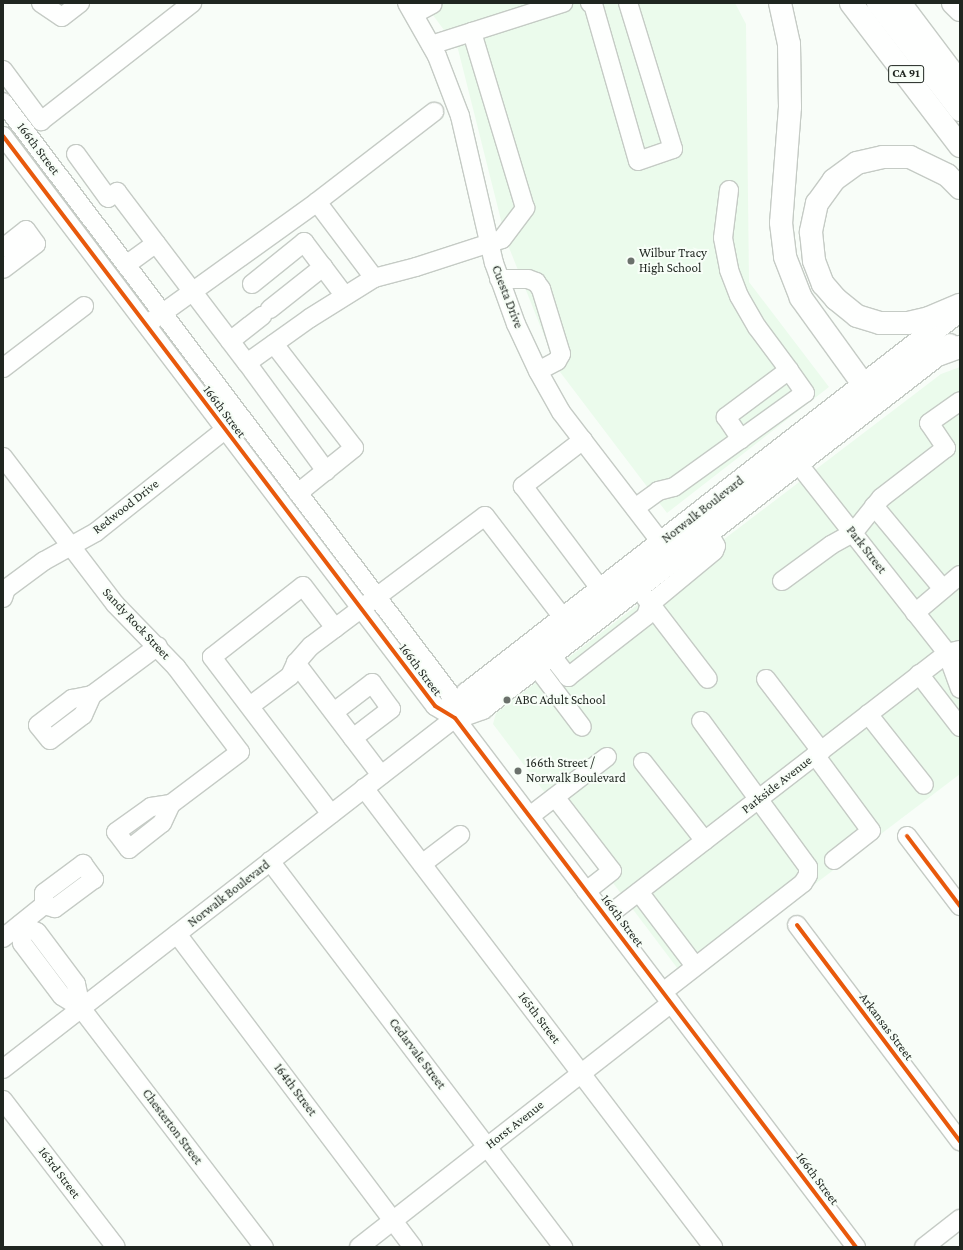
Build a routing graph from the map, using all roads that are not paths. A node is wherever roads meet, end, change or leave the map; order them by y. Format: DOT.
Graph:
graph roads {
  1 [pos="41,3"];
  2 [pos="80,3"];
  3 [pos="192,3"];
  4 [pos="590,3"];
  5 [pos="628,3"];
  6 [pos="780,3"];
  7 [pos="851,3"];
  8 [pos="868,3"];
  9 [pos="878,3"];
  10 [pos="900,3"];
  11 [pos="953,3"];
  12 [pos="433,4"];
  13 [pos="556,4"];
  14 [pos="411,9"];
  15 [pos="960,10"];
  16 [pos="472,32"];
  17 [pos="431,45"];
  18 [pos="3,70"];
  19 [pos="960,83"];
  20 [pos="3,102"];
  21 [pos="960,110"];
  22 [pos="434,112"];
  23 [pos="960,124"];
  24 [pos="23,128"];
  25 [pos="4,141"];
  26 [pos="960,146"];
  27 [pos="76,154"];
  28 [pos="960,188"];
  29 [pos="729,190"];
  30 [pos="317,202"];
  31 [pos="156,243"];
  32 [pos="489,244"];
  33 [pos="3,248"];
  34 [pos="126,265"];
  35 [pos="323,267"];
  36 [pos="3,269"];
  37 [pos="374,278"];
  38 [pos="499,279"];
  39 [pos="252,284"];
  40 [pos="193,292"];
  41 [pos="345,296"];
  42 [pos="960,305"];
  43 [pos="84,306"];
  44 [pos="960,310"];
  45 [pos="162,313"];
  46 [pos="146,325"];
  47 [pos="960,337"];
  48 [pos="230,341"];
  49 [pos="274,344"];
  50 [pos="960,347"];
  51 [pos="935,356"];
  52 [pos="247,364"];
  53 [pos="3,368"];
  54 [pos="789,370"];
  55 [pos="538,372"];
  56 [pos="870,393"];
  57 [pos="960,401"];
  58 [pos="241,417"];
  59 [pos="225,429"];
  60 [pos="741,438"];
  61 [pos="583,440"];
  62 [pos="791,455"];
  63 [pos="3,457"];
  64 [pos="326,471"];
  65 [pos="298,493"];
  66 [pos="874,506"];
  67 [pos="635,508"];
  68 [pos="708,532"];
  69 [pos="853,533"];
  70 [pos="70,546"];
  71 [pos="668,551"];
  72 [pos="960,575"];
  73 [pos="782,582"];
  74 [pos="943,589"];
  75 [pos="601,590"];
  76 [pos="4,592"];
  77 [pos="376,596"];
  78 [pos="643,596"];
  79 [pos="360,608"];
  80 [pos="915,613"];
  81 [pos="564,619"];
  82 [pos="335,628"];
  83 [pos="158,646"];
  84 [pos="953,651"];
  85 [pos="543,660"];
  86 [pos="296,663"];
  87 [pos="919,674"];
  88 [pos="708,679"];
  89 [pos="766,679"];
  90 [pos="960,689"];
  91 [pos="92,695"];
  92 [pos="250,706"];
  93 [pos="334,712"];
  94 [pos="868,714"];
  95 [pos="455,718"];
  96 [pos="701,721"];
  97 [pos="960,726"];
  98 [pos="582,727"];
  99 [pos="353,738"];
  100 [pos="818,753"];
  101 [pos="607,757"];
  102 [pos="643,762"];
  103 [pos="381,775"];
  104 [pos="924,785"];
  105 [pos="364,788"];
  106 [pos="555,797"];
  107 [pos="757,800"];
  108 [pos="171,804"];
  109 [pos="331,814"];
  110 [pos="530,816"];
  111 [pos="460,835"];
  112 [pos="907,836"];
  113 [pos="705,841"];
  114 [pos="834,860"];
  115 [pos="270,861"];
  116 [pos="422,864"];
  117 [pos="586,891"];
  118 [pos="639,892"];
  119 [pos="44,905"];
  120 [pos="960,906"];
  121 [pos="606,917"];
  122 [pos="21,924"];
  123 [pos="797,925"];
  124 [pos="177,934"];
  125 [pos="3,938"];
  126 [pos="695,966"];
  127 [pos="667,997"];
  128 [pos="81,1008"];
  129 [pos="3,1069"];
  130 [pos="581,1073"];
  131 [pos="3,1100"];
  132 [pos="960,1141"];
  133 [pos="487,1147"];
  134 [pos="960,1219"];
  135 [pos="393,1220"];
  136 [pos="116,1247"];
  137 [pos="264,1247"];
  138 [pos="359,1247"];
  139 [pos="413,1247"];
  140 [pos="563,1247"];
  141 [pos="713,1247"];
  142 [pos="856,1247"];
  143 [pos="924,1247"];
  1 -- 2 [label="street"];
  3 -- 18 [label="street"];
  4 -- 5 [label="street"];
  6 -- 56 [label="main road"];
  7 -- 26 [label="main road, CA 91"];
  8 -- 23 [label="main road"];
  9 -- 21 [label="main road"];
  10 -- 19 [label="main road, CA 91"];
  11 -- 15 [label="main road"];
  12 -- 14 [label="street"];
  13 -- 16 [label="street"];
  14 -- 17 [label="street, Cuesta Drive"];
  16 -- 17 [label="street"];
  16 -- 32 [label="street"];
  17 -- 32 [label="street, Cuesta Drive"];
  20 -- 24 [label="street, 166th Street"];
  22 -- 30 [label="street"];
  24 -- 25 [label="street"];
  24 -- 34 [label="street, 166th Street"];
  25 -- 46 [label="street, 166th Street"];
  27 -- 31 [label="street"];
  28 -- 42 [label="main road"];
  29 -- 54 [label="street"];
  30 -- 37 [label="street"];
  30 -- 40 [label="street"];
  31 -- 34 [label="street"];
  31 -- 40 [label="street"];
  32 -- 37 [label="street"];
  32 -- 38 [label="street, Cuesta Drive"];
  33 -- 36 [label="street"];
  34 -- 45 [label="street, 166th Street"];
  35 -- 39 [label="street"];
  35 -- 41 [label="street"];
  35 -- 48 [label="street"];
  37 -- 41 [label="street"];
  38 -- 55 [label="street, Cuesta Drive"];
  38 -- 55 [label="street"];
  40 -- 45 [label="street"];
  40 -- 48 [label="street"];
  41 -- 49 [label="street"];
  43 -- 53 [label="street"];
  44 -- 56 [label="main road, Norwalk Boulevard"];
  45 -- 46 [label="street"];
  45 -- 58 [label="street, 166th Street"];
  46 -- 59 [label="street, 166th Street"];
  47 -- 51 [label="main road, Norwalk Boulevard"];
  48 -- 52 [label="street"];
  49 -- 52 [label="street"];
  49 -- 64 [label="street"];
  50 -- 51 [label="main road"];
  51 -- 56 [label="main road, Norwalk Boulevard"];
  52 -- 64 [label="street"];
  54 -- 60 [label="street"];
  54 -- 60 [label="street"];
  55 -- 61 [label="street, Cuesta Drive"];
  56 -- 62 [label="main road, Norwalk Boulevard"];
  57 -- 66 [label="street"];
  58 -- 59 [label="street, Redwood Drive"];
  58 -- 65 [label="street, 166th Street"];
  59 -- 70 [label="street, Redwood Drive"];
  59 -- 79 [label="street, 166th Street"];
  60 -- 67 [label="street"];
  61 -- 67 [label="street, Cuesta Drive"];
  61 -- 75 [label="street"];
  62 -- 68 [label="main road, Norwalk Boulevard"];
  62 -- 69 [label="street, Park Street"];
  62 -- 71 [label="main road, Norwalk Boulevard"];
  63 -- 70 [label="street, Sandy Rock Street"];
  64 -- 65 [label="street"];
  65 -- 77 [label="street, 166th Street"];
  66 -- 69 [label="street"];
  66 -- 74 [label="street"];
  67 -- 71 [label="street, Cuesta Drive"];
  68 -- 71 [label="main road, Norwalk Boulevard"];
  68 -- 78 [label="street"];
  69 -- 73 [label="street"];
  69 -- 80 [label="street, Park Street"];
  70 -- 76 [label="street, Redwood Drive"];
  70 -- 83 [label="street, Sandy Rock Street"];
  71 -- 75 [label="main road, Norwalk Boulevard"];
  71 -- 78 [label="main road, Norwalk Boulevard"];
  72 -- 74 [label="street"];
  74 -- 80 [label="street"];
  75 -- 81 [label="main road, Norwalk Boulevard"];
  77 -- 79 [label="street"];
  77 -- 81 [label="street"];
  77 -- 95 [label="street, 166th Street"];
  78 -- 85 [label="main road, Norwalk Boulevard"];
  78 -- 85 [label="street"];
  78 -- 88 [label="street"];
  79 -- 82 [label="street"];
  79 -- 95 [label="street, 166th Street"];
  80 -- 84 [label="street, Park Street"];
  81 -- 95 [label="main road, Norwalk Boulevard"];
  82 -- 86 [label="street"];
  82 -- 92 [label="street"];
  83 -- 91 [label="street"];
  83 -- 108 [label="street, Sandy Rock Street"];
  84 -- 87 [label="street, Parkside Avenue"];
  84 -- 90 [label="street, Park Street"];
  85 -- 95 [label="main road, Norwalk Boulevard"];
  85 -- 98 [label="street"];
  86 -- 92 [label="street"];
  86 -- 93 [label="street"];
  87 -- 94 [label="street, Parkside Avenue"];
  87 -- 97 [label="street"];
  89 -- 100 [label="street"];
  92 -- 109 [label="street"];
  93 -- 99 [label="street"];
  93 -- 99 [label="street"];
  94 -- 100 [label="street, Parkside Avenue"];
  94 -- 104 [label="street"];
  95 -- 103 [label="street, Norwalk Boulevard"];
  95 -- 110 [label="street, 166th Street"];
  96 -- 107 [label="street, Horst Avenue"];
  99 -- 103 [label="street"];
  100 -- 107 [label="street, Parkside Avenue"];
  100 -- 114 [label="street"];
  101 -- 106 [label="street"];
  102 -- 113 [label="street"];
  103 -- 105 [label="street, Norwalk Boulevard"];
  105 -- 109 [label="street, Norwalk Boulevard"];
  105 -- 116 [label="street, 165th Street"];
  106 -- 110 [label="street"];
  106 -- 117 [label="street"];
  107 -- 113 [label="street, Parkside Avenue"];
  107 -- 126 [label="street, Horst Avenue"];
  109 -- 115 [label="street, Norwalk Boulevard"];
  110 -- 117 [label="street, 166th Street"];
  111 -- 116 [label="street"];
  112 -- 120 [label="street"];
  113 -- 118 [label="street, Parkside Avenue"];
  115 -- 124 [label="street, Norwalk Boulevard"];
  115 -- 133 [label="street, Cedarvale Street"];
  116 -- 130 [label="street, 165th Street"];
  117 -- 121 [label="street, 166th Street"];
  118 -- 121 [label="street, Parkside Avenue"];
  118 -- 126 [label="street"];
  119 -- 122 [label="street"];
  121 -- 127 [label="street, 166th Street"];
  122 -- 125 [label="street"];
  122 -- 128 [label="street"];
  123 -- 132 [label="street, Arkansas Street"];
  124 -- 128 [label="street, Norwalk Boulevard"];
  124 -- 135 [label="street, 164th Street"];
  126 -- 127 [label="street, Horst Avenue"];
  127 -- 130 [label="street, Horst Avenue"];
  127 -- 142 [label="street, 166th Street"];
  128 -- 129 [label="street, Norwalk Boulevard"];
  128 -- 137 [label="street, Chesterton Street"];
  130 -- 133 [label="street, Horst Avenue"];
  130 -- 141 [label="street, 165th Street"];
  131 -- 136 [label="street, 163rd Street"];
  133 -- 135 [label="street, Horst Avenue"];
  133 -- 140 [label="street, Cedarvale Street"];
  134 -- 143 [label="street"];
  135 -- 138 [label="street, Horst Avenue"];
  135 -- 139 [label="street, 164th Street"];
}
